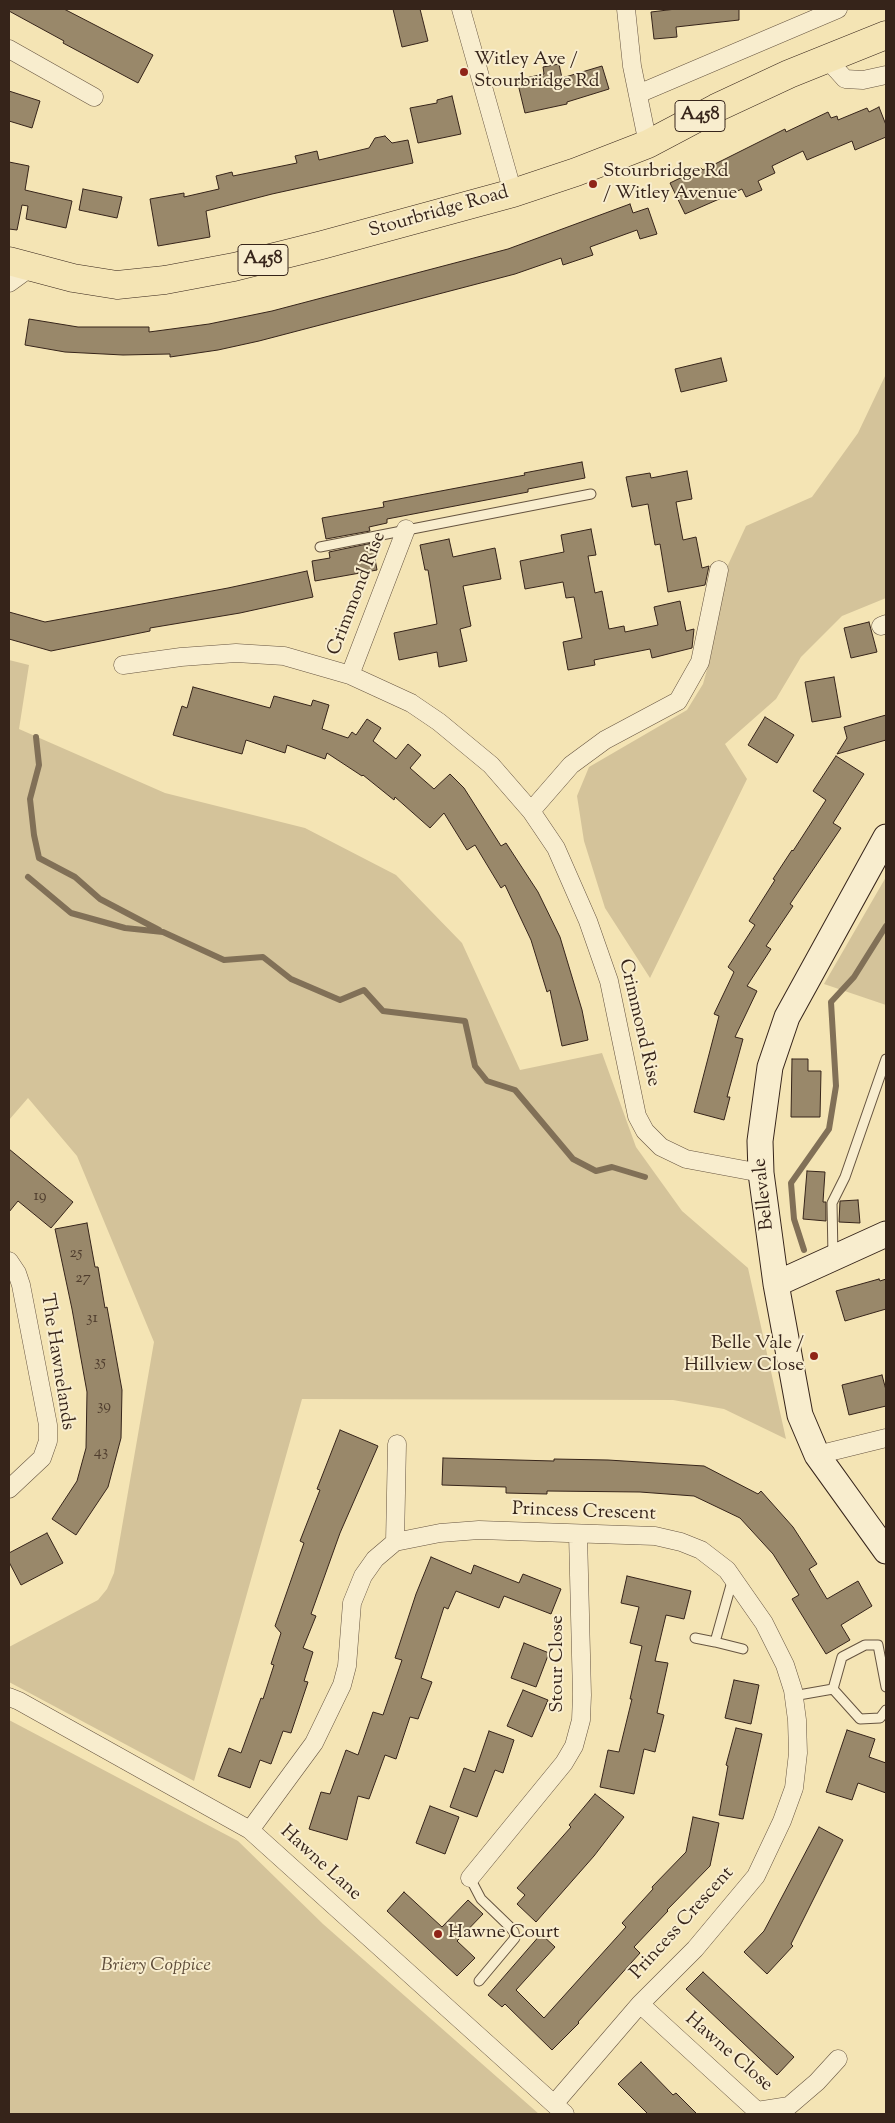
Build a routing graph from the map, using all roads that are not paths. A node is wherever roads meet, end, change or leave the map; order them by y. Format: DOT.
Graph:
graph roads {
  1 [pos="461,9"];
  2 [pos="626,9"];
  3 [pos="838,9"];
  4 [pos="886,35"];
  5 [pos="9,50"];
  6 [pos="827,59"];
  7 [pos="886,75"];
  8 [pos="638,94"];
  9 [pos="94,97"];
  10 [pos="648,144"];
  11 [pos="513,193"];
  12 [pos="20,264"];
  13 [pos="9,283"];
  14 [pos="591,494"];
  15 [pos="406,529"];
  16 [pos="320,547"];
  17 [pos="719,570"];
  18 [pos="123,665"];
  19 [pos="350,675"];
  20 [pos="531,811"];
  21 [pos="886,837"];
  22 [pos="886,1059"];
  23 [pos="761,1173"];
  24 [pos="886,1234"];
  25 [pos="833,1258"];
  26 [pos="9,1261"];
  27 [pos="776,1284"];
  28 [pos="886,1438"];
  29 [pos="397,1444"];
  30 [pos="817,1455"];
  31 [pos="9,1489"];
  32 [pos="578,1534"];
  33 [pos="394,1542"];
  34 [pos="886,1550"];
  35 [pos="733,1578"];
  36 [pos="695,1638"];
  37 [pos="715,1642"];
  38 [pos="743,1649"];
  39 [pos="886,1687"];
  40 [pos="833,1689"];
  41 [pos="793,1696"];
  42 [pos="9,1697"];
  43 [pos="886,1710"];
  44 [pos="250,1830"];
  45 [pos="470,1878"];
  46 [pos="479,1981"];
  47 [pos="640,2004"];
  48 [pos="838,2059"];
  49 [pos="560,2109"];
  1 -- 11 [label="street"];
  2 -- 8 [label="street"];
  3 -- 8 [label="street"];
  4 -- 6 [label="highway, Stourbridge Road / A458"];
  5 -- 9 [label="street"];
  6 -- 7 [label="street"];
  6 -- 10 [label="highway, Stourbridge Road / A458"];
  8 -- 10 [label="street"];
  10 -- 11 [label="highway, Stourbridge Road / A458"];
  11 -- 12 [label="highway, Stourbridge Road / A458"];
  12 -- 13 [label="street, Stourbridge Road"];
  14 -- 15 [label="lane"];
  15 -- 16 [label="lane"];
  15 -- 19 [label="street, Crimmond Rise"];
  17 -- 20 [label="street"];
  18 -- 19 [label="street, Crimmond Rise"];
  19 -- 20 [label="street, Crimmond Rise"];
  20 -- 23 [label="street, Crimmond Rise"];
  21 -- 23 [label="street, Bellevale"];
  22 -- 25 [label="lane"];
  23 -- 27 [label="street, Bellevale"];
  24 -- 25 [label="street"];
  25 -- 27 [label="street"];
  26 -- 31 [label="street, The Hawnelands"];
  27 -- 30 [label="street, Bellevale"];
  28 -- 30 [label="street"];
  29 -- 33 [label="street"];
  30 -- 34 [label="street, Bellevale"];
  32 -- 33 [label="street, Princess Crescent"];
  32 -- 35 [label="street, Princess Crescent"];
  32 -- 45 [label="street, Stour Close"];
  33 -- 44 [label="street, Princess Crescent"];
  35 -- 37 [label="lane"];
  35 -- 41 [label="street, Princess Crescent"];
  36 -- 37 [label="lane"];
  37 -- 38 [label="lane"];
  39 -- 40 [label="lane"];
  40 -- 41 [label="lane"];
  40 -- 43 [label="lane"];
  41 -- 47 [label="street, Princess Crescent"];
  42 -- 44 [label="street, Hawne Lane"];
  44 -- 49 [label="street, Hawne Lane"];
  45 -- 46 [label="lane"];
  47 -- 48 [label="street, Hawne Close"];
  47 -- 49 [label="street, Princess Crescent"];
}
